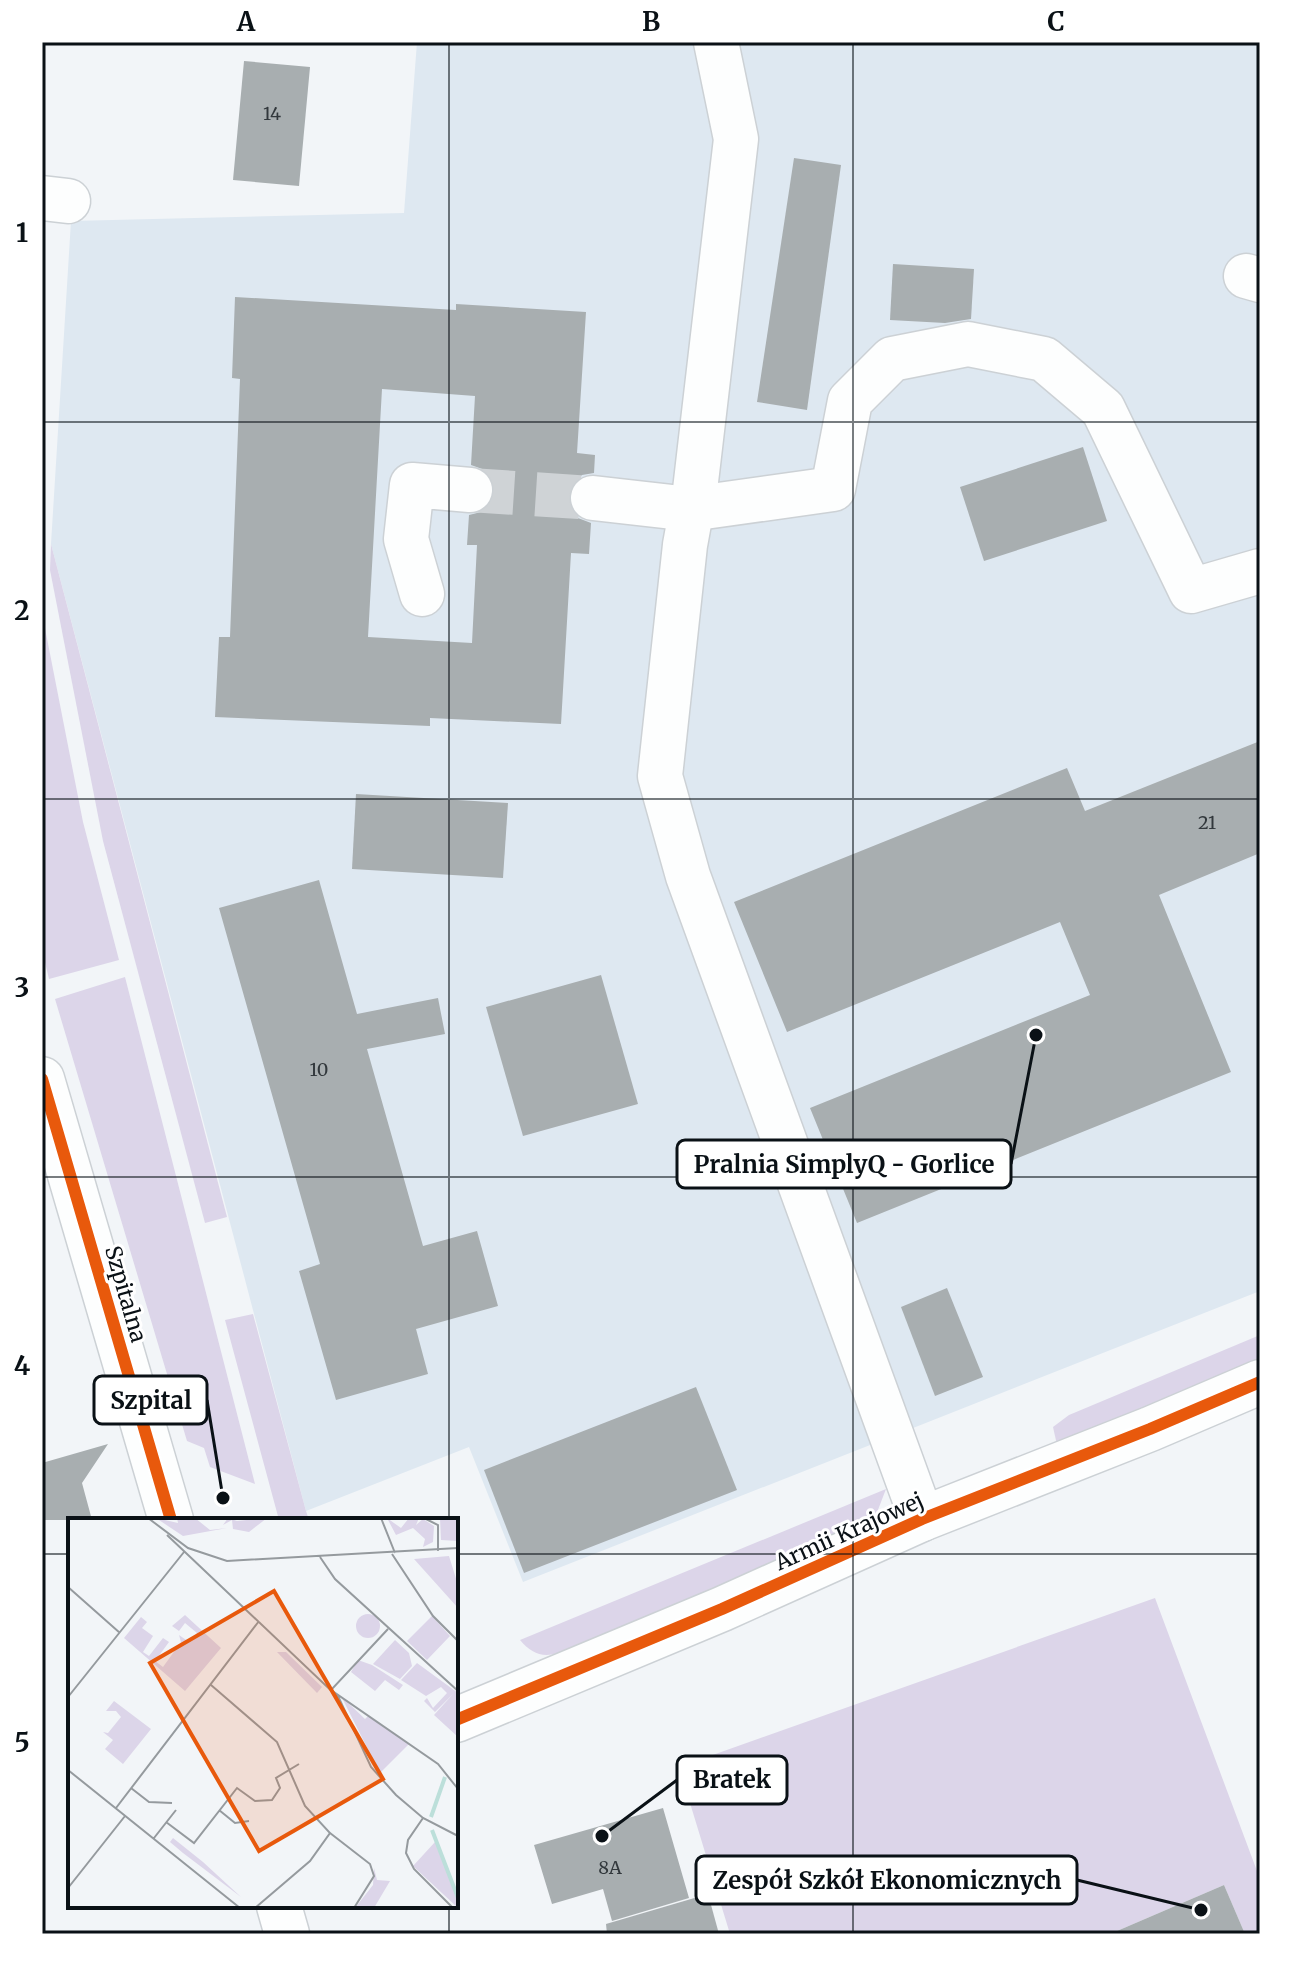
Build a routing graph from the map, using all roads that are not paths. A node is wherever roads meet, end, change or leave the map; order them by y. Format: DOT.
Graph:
graph roads {
  1 [pos="716,42"];
  2 [pos="470,490"];
  3 [pos="593,498"];
  4 [pos="690,509"];
  5 [pos="1260,571"];
  6 [pos="422,594"];
  7 [pos="42,1079"];
  8 [pos="1260,1382"];
  9 [pos="170,1518"];
  10 [pos="922,1519"];
  11 [pos="458,1719"];
  12 [pos="280,1908"];
  13 [pos="287,1934"];
  1 -- 4 [label="street"];
  2 -- 6 [label="street"];
  3 -- 4 [label="street"];
  4 -- 5 [label="street"];
  4 -- 10 [label="street"];
  7 -- 9 [label="street, Szpitalna"];
  8 -- 10 [label="street, Armii Krajowej"];
  10 -- 11 [label="street, Armii Krajowej"];
  12 -- 13 [label="street"];
}
